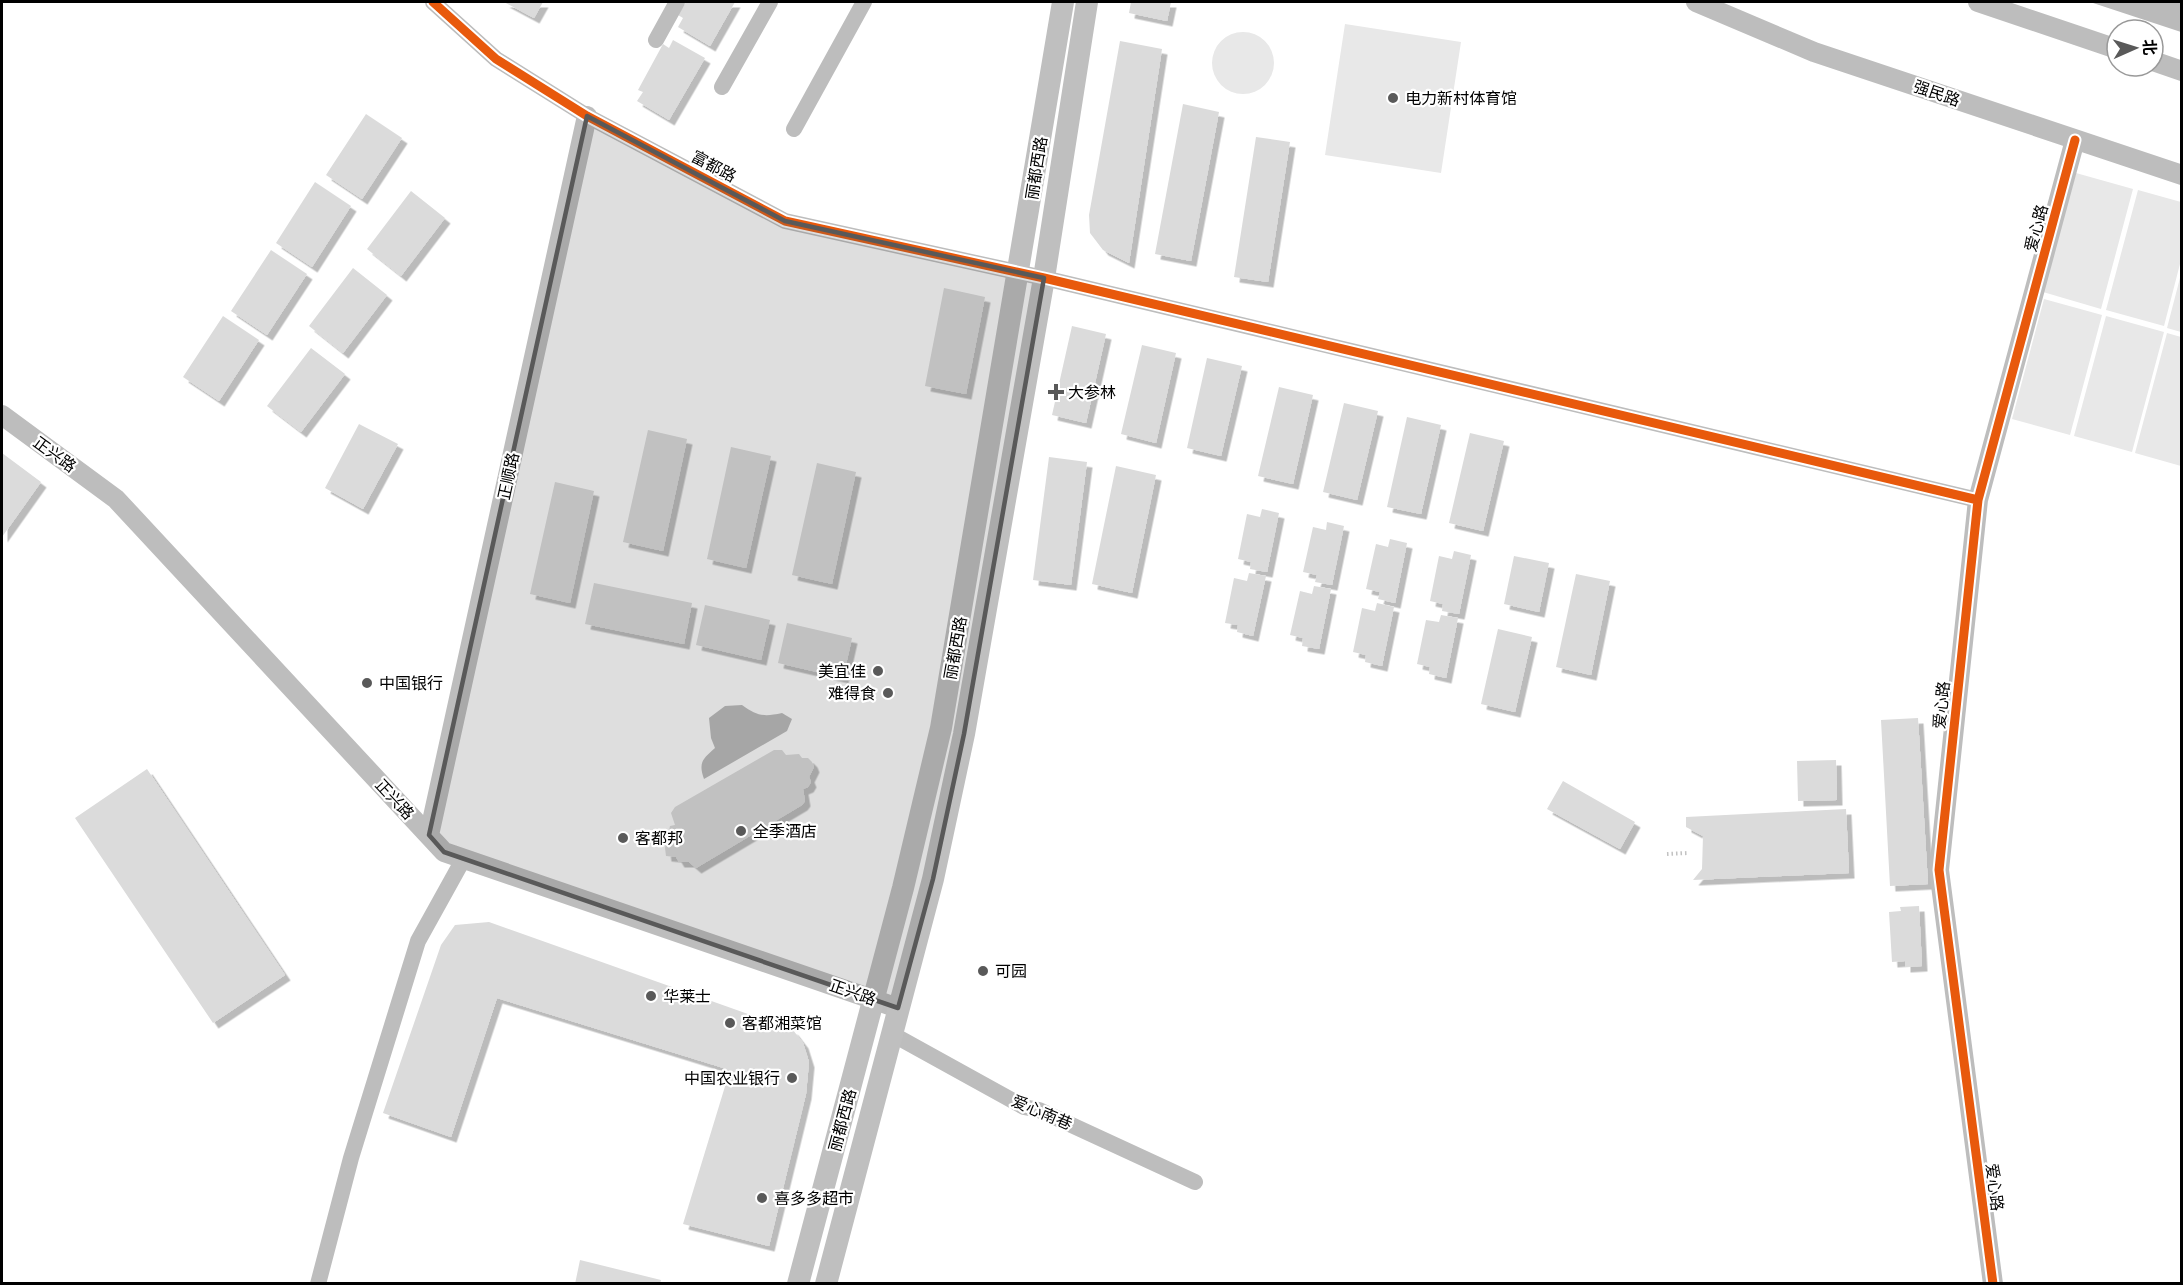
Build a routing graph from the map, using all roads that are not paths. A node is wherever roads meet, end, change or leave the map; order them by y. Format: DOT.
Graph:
graph roads {
  1 [pos="433,2"];
  2 [pos="677,2"];
  3 [pos="770,2"];
  4 [pos="864,2"];
  5 [pos="1063,2"];
  6 [pos="1087,2"];
  7 [pos="1696,2"];
  8 [pos="1978,2"];
  9 [pos="656,40"];
  10 [pos="2105,45"];
  11 [pos="2165,65"];
  12 [pos="2181,71"];
  13 [pos="722,87"];
  14 [pos="587,116"];
  15 [pos="794,129"];
  16 [pos="2075,140"];
  17 [pos="2181,175"];
  18 [pos="1019,273"];
  19 [pos="1044,278"];
  20 [pos="2,415"];
  21 [pos="1978,500"];
  22 [pos="429,835"];
  23 [pos="464,858"];
  24 [pos="874,1000"];
  25 [pos="898,1008"];
  26 [pos="892,1034"];
  27 [pos="1196,1182"];
  28 [pos="318,1284"];
  29 [pos="798,1284"];
  30 [pos="826,1284"];
  31 [pos="1992,1284"];
  1 -- 14 [label="street, 富都路"];
  2 -- 9 [label="street"];
  3 -- 13 [label="street"];
  4 -- 15 [label="street"];
  5 -- 18 [label="main road, 丽都西路"];
  6 -- 19 [label="main road, 丽都西路"];
  7 -- 16 [label="street, 强民路"];
  8 -- 10 [label="street"];
  11 -- 12 [label="street"];
  14 -- 18 [label="street, 富都路"];
  14 -- 22 [label="street, 正顺路"];
  16 -- 17 [label="street, 强民路"];
  16 -- 21 [label="street, 爱心路"];
  18 -- 19 [label="street, 富都路"];
  18 -- 24 [label="main road, 丽都西路"];
  19 -- 21 [label="street, 富都路"];
  19 -- 25 [label="main road, 丽都西路"];
  20 -- 22 [label="street, 正兴路"];
  21 -- 31 [label="street, 爱心路"];
  22 -- 23 [label="street, 正兴路"];
  23 -- 24 [label="street, 正兴路"];
  23 -- 28 [label="street"];
  24 -- 25 [label="street, 正兴路"];
  24 -- 29 [label="main road, 丽都西路"];
  25 -- 26 [label="main road, 丽都西路"];
  26 -- 27 [label="street, 爱心南巷"];
  26 -- 30 [label="main road, 丽都西路"];
}
